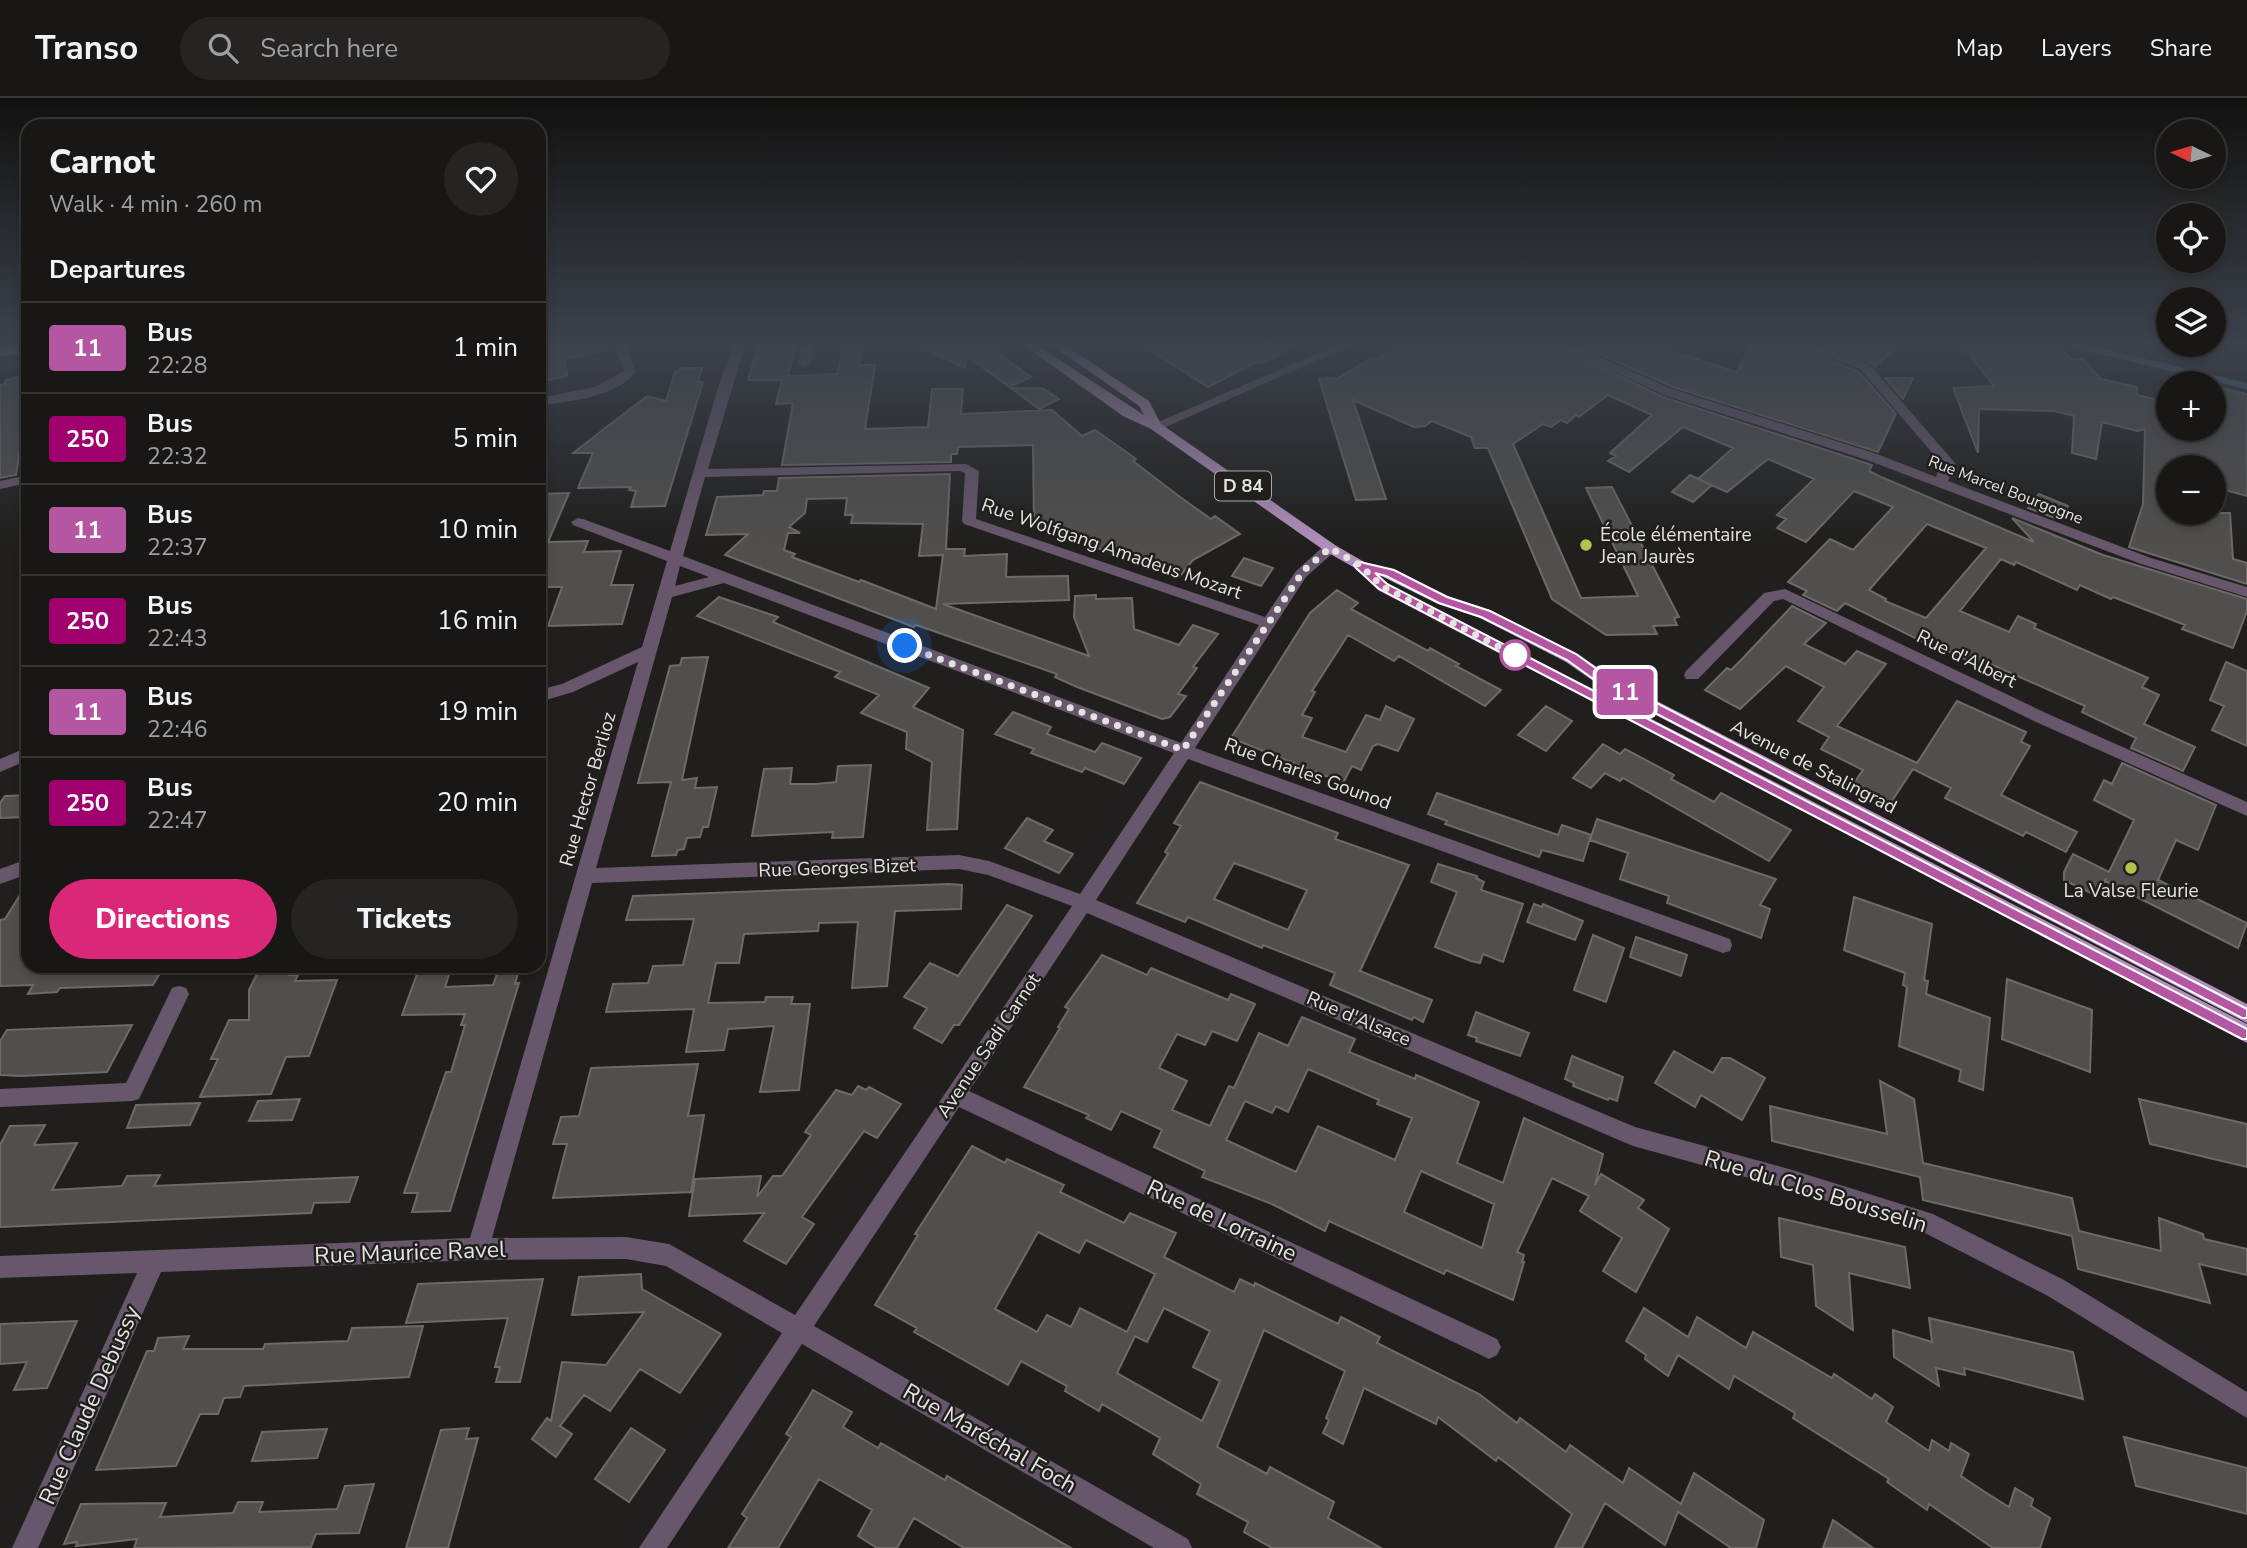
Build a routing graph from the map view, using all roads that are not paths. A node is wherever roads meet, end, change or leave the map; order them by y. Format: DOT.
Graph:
graph roads {
  1 [pos="719,410"];
  2 [pos="1125,410"];
  3 [pos="1147,410"];
  4 [pos="1194,410"];
  5 [pos="1722,410"];
  6 [pos="1902,410"];
  7 [pos="1156,426"];
  8 [pos="699,473"];
  9 [pos="21,480"];
  10 [pos="1941,481"];
  11 [pos="0,485"];
  12 [pos="578,522"];
  13 [pos="1330,548"];
  14 [pos="675,558"];
  15 [pos="1360,565"];
  16 [pos="723,578"];
  17 [pos="2247,592"];
  18 [pos="665,594"];
  19 [pos="1268,624"];
  20 [pos="649,651"];
  21 [pos="1692,676"];
  22 [pos="546,694"];
  23 [pos="1183,750"];
  24 [pos="21,756"];
  25 [pos="0,766"];
  26 [pos="2247,809"];
  27 [pos="21,869"];
  28 [pos="584,876"];
  29 [pos="0,877"];
  30 [pos="1084,903"];
  31 [pos="1723,945"];
  32 [pos="179,994"];
  33 [pos="2247,1014"];
  34 [pos="2247,1034"];
  35 [pos="954,1094"];
  36 [pos="0,1098"];
  37 [pos="1633,1136"];
  38 [pos="478,1249"];
  39 [pos="154,1261"];
  40 [pos="0,1267"];
  41 [pos="800,1329"];
  42 [pos="1489,1347"];
  43 [pos="2247,1406"];
  44 [pos="25,1548"];
  45 [pos="652,1548"];
  46 [pos="1179,1548"];
  1 -- 8 [label="street, Rue Hector Berlioz"];
  2 -- 7 [label="main road, Avenue de Stalingrad / D 84"];
  3 -- 7 [label="main road, Avenue de Stalingrad / D 84"];
  4 -- 7 [label="street"];
  5 -- 10 [label="street, Rue Marcel Bourgogne"];
  6 -- 10 [label="street"];
  7 -- 13 [label="main road, Avenue de Stalingrad / D 84"];
  8 -- 14 [label="street, Rue Hector Berlioz"];
  8 -- 19 [label="street, Rue Wolfgang Amadeus Mozart"];
  9 -- 11 [label="street"];
  10 -- 17 [label="street, Rue Marcel Bourgogne"];
  12 -- 14 [label="street, Rue Charles Gounod"];
  13 -- 15 [label="main road, Avenue de Stalingrad / D 84"];
  13 -- 19 [label="street, Avenue Sadi Carnot"];
  14 -- 16 [label="street, Rue Charles Gounod"];
  14 -- 18 [label="street, Rue Hector Berlioz"];
  15 -- 33 [label="main road, Avenue de Stalingrad / D 84"];
  15 -- 34 [label="main road, Avenue de Stalingrad / D 84"];
  16 -- 18 [label="street"];
  16 -- 23 [label="street, Rue Charles Gounod"];
  18 -- 20 [label="street, Rue Hector Berlioz"];
  19 -- 23 [label="street, Avenue Sadi Carnot"];
  20 -- 22 [label="street"];
  20 -- 28 [label="street, Rue Hector Berlioz"];
  21 -- 26 [label="street, Rue d'Albert"];
  23 -- 30 [label="street, Avenue Sadi Carnot"];
  23 -- 31 [label="street, Rue Charles Gounod"];
  24 -- 25 [label="street"];
  27 -- 29 [label="street"];
  28 -- 30 [label="street, Rue Georges Bizet"];
  28 -- 38 [label="street, Rue Hector Berlioz"];
  30 -- 35 [label="street, Avenue Sadi Carnot"];
  30 -- 37 [label="street, Rue d'Alsace"];
  32 -- 36 [label="street"];
  35 -- 41 [label="street, Avenue Sadi Carnot"];
  35 -- 42 [label="street, Rue de Lorraine"];
  37 -- 43 [label="street, Rue du Clos Bousselin"];
  38 -- 39 [label="street, Rue Maurice Ravel"];
  38 -- 41 [label="street, Rue Maurice Ravel"];
  39 -- 40 [label="street, Rue Maurice Ravel"];
  39 -- 44 [label="street, Rue Claude Debussy"];
  41 -- 45 [label="street, Avenue Sadi Carnot"];
  41 -- 46 [label="street, Rue Maréchal Foch"];
}
